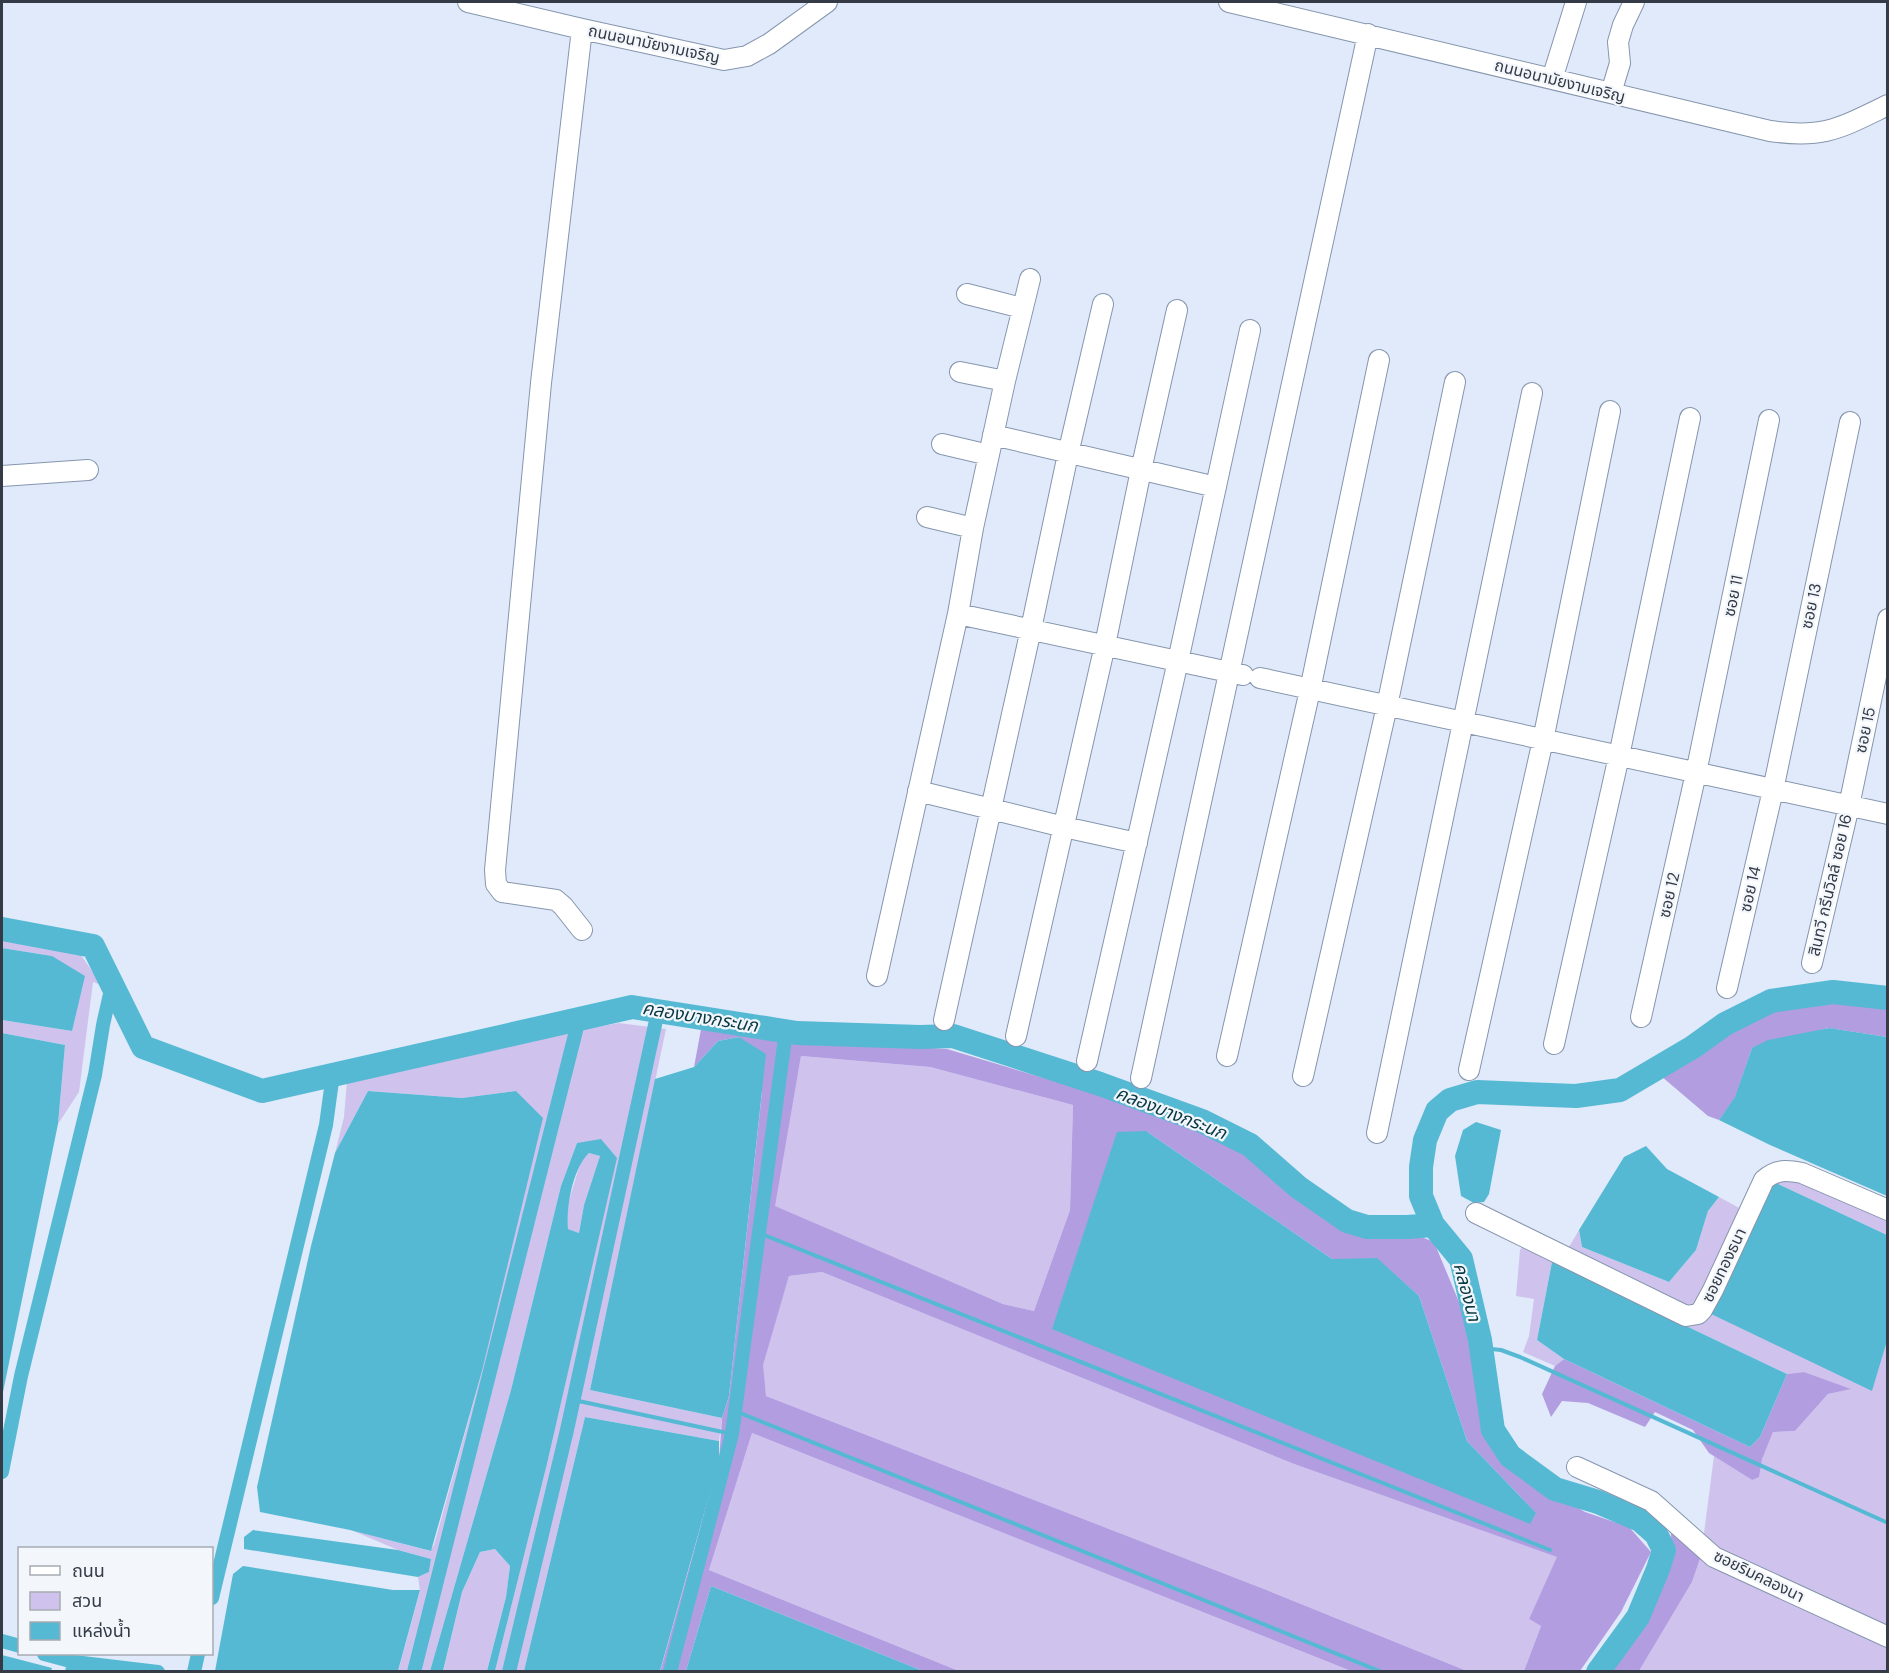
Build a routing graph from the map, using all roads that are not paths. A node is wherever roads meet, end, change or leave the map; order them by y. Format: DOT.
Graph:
graph roads {
  1 [pos="468,2"];
  2 [pos="827,2"];
  3 [pos="1229,2"];
  4 [pos="1576,2"];
  5 [pos="1634,2"];
  6 [pos="582,29"];
  7 [pos="1368,34"];
  8 [pos="1552,79"];
  9 [pos="1611,93"];
  10 [pos="1887,105"];
  11 [pos="1030,279"];
  12 [pos="967,294"];
  13 [pos="1103,304"];
  14 [pos="1023,308"];
  15 [pos="1177,310"];
  16 [pos="1250,330"];
  17 [pos="1379,360"];
  18 [pos="960,372"];
  19 [pos="1005,381"];
  20 [pos="1455,382"];
  21 [pos="1532,393"];
  22 [pos="1610,411"];
  23 [pos="1690,418"];
  24 [pos="1769,420"];
  25 [pos="1850,422"];
  26 [pos="993,435"];
  27 [pos="942,444"];
  28 [pos="989,454"];
  29 [pos="1068,454"];
  30 [pos="88,470"];
  31 [pos="1141,470"];
  32 [pos="2,476"];
  33 [pos="1216,487"];
  34 [pos="927,517"];
  35 [pos="974,528"];
  36 [pos="958,614"];
  37 [pos="1887,619"];
  38 [pos="1031,629"];
  39 [pos="1105,645"];
  40 [pos="1179,661"];
  41 [pos="1244,675"];
  42 [pos="1310,690"];
  43 [pos="1387,706"];
  44 [pos="1464,723"];
  45 [pos="1543,740"];
  46 [pos="1619,756"];
  47 [pos="1696,773"];
  48 [pos="1773,790"];
  49 [pos="918,791"];
  50 [pos="1849,806"];
  51 [pos="991,810"];
  52 [pos="1887,814"];
  53 [pos="1064,827"];
  54 [pos="1137,843"];
  55 [pos="582,930"];
  56 [pos="1812,963"];
  57 [pos="877,976"];
  58 [pos="1726,988"];
  59 [pos="1641,1017"];
  60 [pos="944,1020"];
  61 [pos="1016,1036"];
  62 [pos="1554,1044"];
  63 [pos="1227,1056"];
  64 [pos="1087,1061"];
  65 [pos="1468,1070"];
  66 [pos="1303,1076"];
  67 [pos="1141,1078"];
  68 [pos="1377,1133"];
  69 [pos="1887,1210"];
  70 [pos="1476,1213"];
  71 [pos="1577,1467"];
  72 [pos="1887,1637"];
  1 -- 6 [label="street, ถนนอนามัยงามเจริญ"];
  2 -- 6 [label="street, ถนนอนามัยงามเจริญ"];
  3 -- 7 [label="street, ถนนอนามัยงามเจริญ"];
  4 -- 8 [label="street"];
  5 -- 9 [label="street"];
  6 -- 55 [label="street"];
  7 -- 8 [label="street, ถนนอนามัยงามเจริญ"];
  7 -- 41 [label="street"];
  8 -- 9 [label="street, ถนนอนามัยงามเจริญ"];
  9 -- 10 [label="street, ถนนอนามัยงามเจริญ"];
  11 -- 14 [label="street"];
  12 -- 14 [label="street"];
  13 -- 29 [label="street"];
  14 -- 19 [label="street"];
  15 -- 31 [label="street"];
  16 -- 33 [label="street"];
  17 -- 42 [label="street"];
  18 -- 19 [label="street"];
  19 -- 26 [label="street"];
  20 -- 43 [label="street"];
  21 -- 44 [label="street"];
  22 -- 45 [label="street"];
  23 -- 46 [label="street"];
  24 -- 47 [label="street, ซอย 11"];
  25 -- 48 [label="street, ซอย 13"];
  26 -- 28 [label="street"];
  26 -- 29 [label="street"];
  27 -- 28 [label="street"];
  28 -- 35 [label="street"];
  29 -- 31 [label="street"];
  29 -- 38 [label="street"];
  30 -- 32 [label="street"];
  31 -- 33 [label="street"];
  31 -- 39 [label="street"];
  33 -- 40 [label="street"];
  34 -- 35 [label="street"];
  35 -- 36 [label="street"];
  36 -- 38 [label="street"];
  36 -- 49 [label="street"];
  37 -- 50 [label="street, ซอย 15"];
  38 -- 39 [label="street"];
  38 -- 51 [label="street"];
  39 -- 40 [label="street"];
  39 -- 53 [label="street"];
  40 -- 41 [label="street"];
  40 -- 54 [label="street"];
  41 -- 42 [label="street"];
  41 -- 67 [label="street"];
  42 -- 43 [label="street"];
  42 -- 63 [label="street"];
  43 -- 44 [label="street"];
  43 -- 66 [label="street"];
  44 -- 45 [label="street"];
  44 -- 68 [label="street"];
  45 -- 46 [label="street"];
  45 -- 65 [label="street"];
  46 -- 47 [label="street"];
  46 -- 62 [label="street"];
  47 -- 48 [label="street"];
  47 -- 59 [label="street, ซอย 12"];
  48 -- 50 [label="street"];
  48 -- 58 [label="street, ซอย 14"];
  49 -- 51 [label="street"];
  49 -- 57 [label="street"];
  50 -- 52 [label="street"];
  50 -- 56 [label="street, สินทวี กรีนวิลล์ ซอย 16"];
  51 -- 53 [label="street"];
  51 -- 60 [label="street"];
  53 -- 54 [label="street"];
  53 -- 61 [label="street"];
  54 -- 64 [label="street"];
  69 -- 70 [label="street, ซอยทองธนา"];
  71 -- 72 [label="street, ซอยริมคลองนา"];
}
